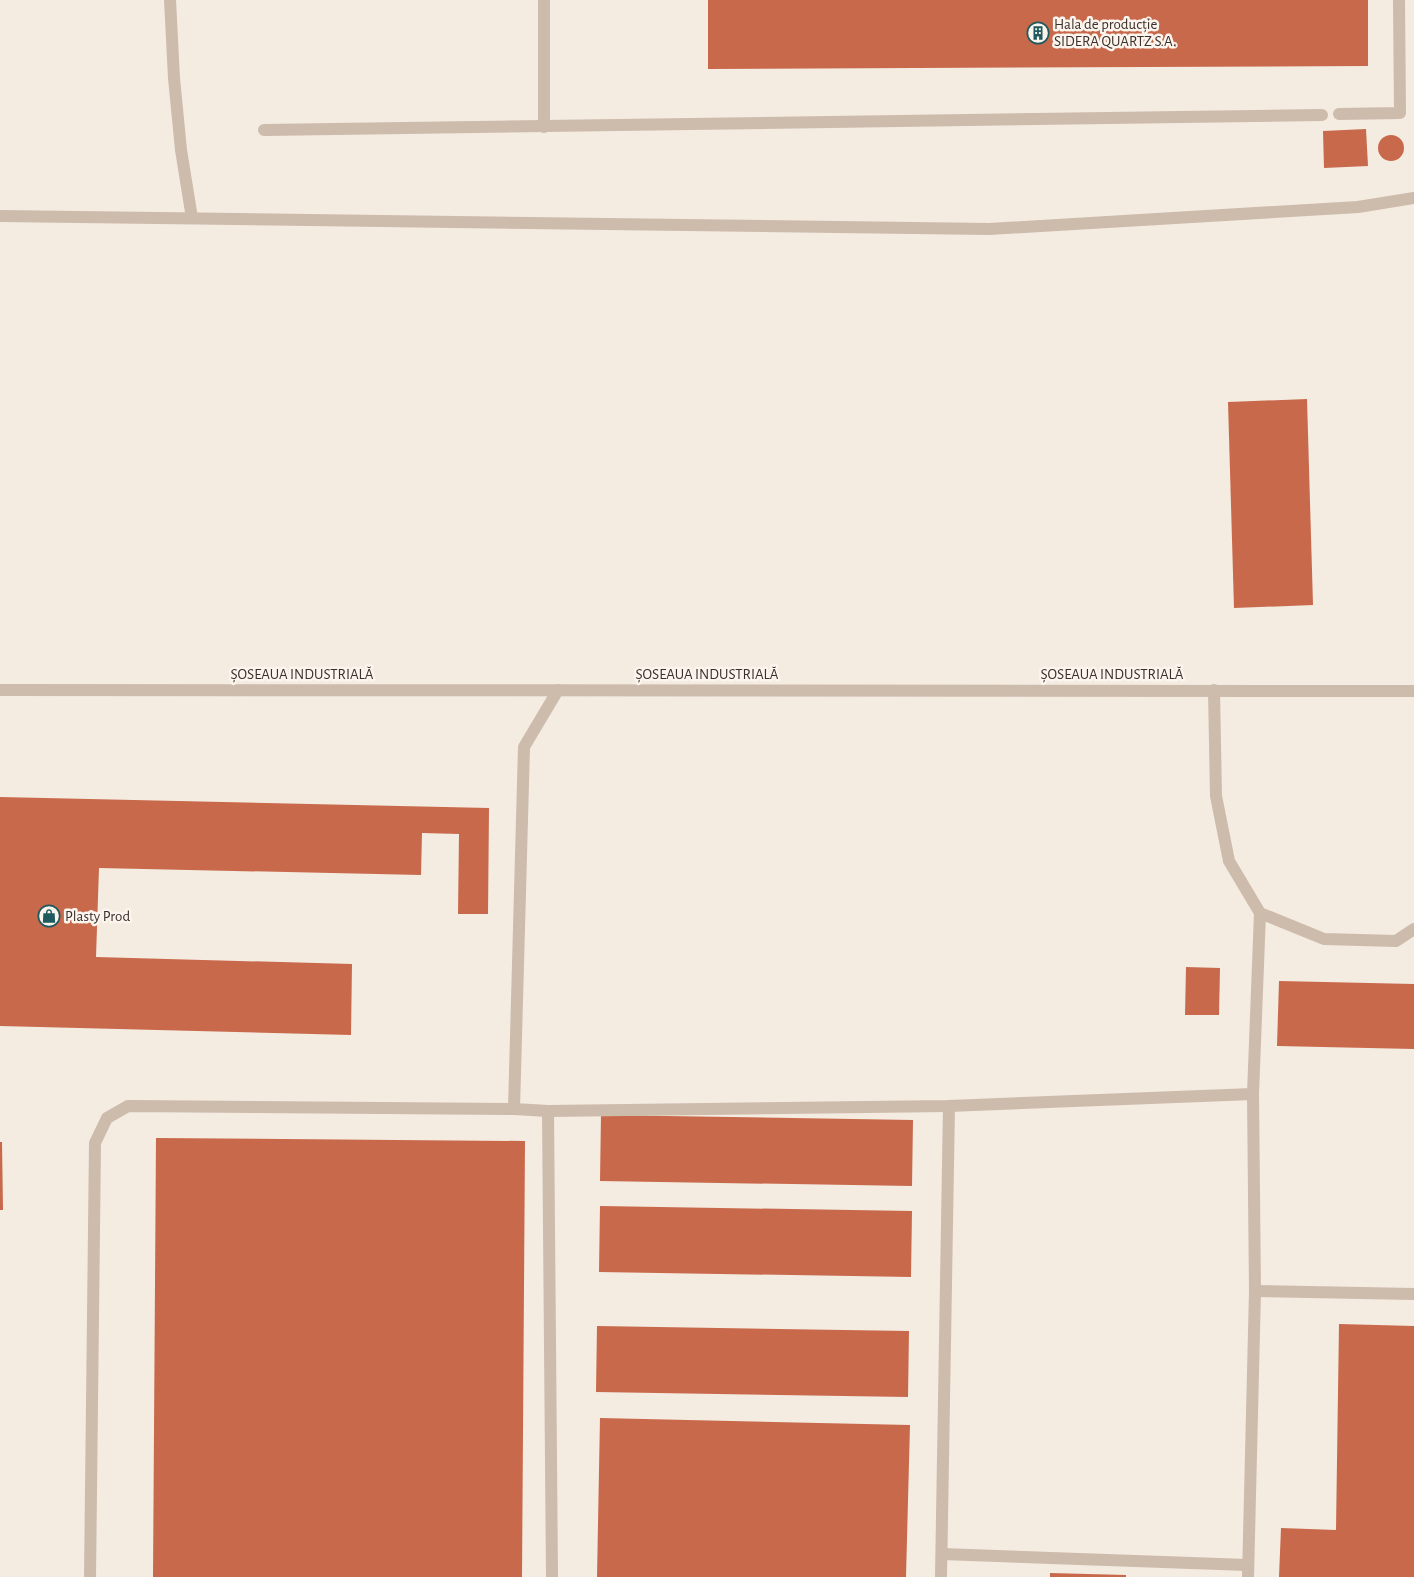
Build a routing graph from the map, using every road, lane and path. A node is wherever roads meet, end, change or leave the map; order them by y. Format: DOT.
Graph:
graph roads {
  1 [pos="170,0"];
  2 [pos="544,0"];
  3 [pos="1399,0"];
  4 [pos="1339,114"];
  5 [pos="1322,115"];
  6 [pos="544,127"];
  7 [pos="264,130"];
  8 [pos="1414,198"];
  9 [pos="0,216"];
  10 [pos="192,218"];
  11 [pos="0,690"];
  12 [pos="558,690"];
  13 [pos="1214,690"];
  14 [pos="1414,691"];
  15 [pos="1260,913"];
  16 [pos="1414,929"];
  17 [pos="1253,1094"];
  18 [pos="949,1106"];
  19 [pos="514,1110"];
  20 [pos="548,1111"];
  21 [pos="1254,1291"];
  22 [pos="1414,1294"];
  23 [pos="942,1554"];
  24 [pos="1247,1571"];
  25 [pos="90,1577"];
  26 [pos="552,1577"];
  27 [pos="941,1577"];
  1 -- 10 [label="street"];
  2 -- 6 [label="street"];
  3 -- 4 [label="street"];
  5 -- 6 [label="street"];
  6 -- 7 [label="street"];
  8 -- 10 [label="street"];
  9 -- 10 [label="street"];
  11 -- 12 [label="street, ȘOSEAUA INDUSTRIALĂ"];
  12 -- 13 [label="street, ȘOSEAUA INDUSTRIALĂ"];
  12 -- 19 [label="street"];
  13 -- 14 [label="street, ȘOSEAUA INDUSTRIALĂ"];
  13 -- 15 [label="street"];
  15 -- 16 [label="street"];
  15 -- 17 [label="street"];
  17 -- 18 [label="street"];
  17 -- 21 [label="street"];
  18 -- 20 [label="street"];
  18 -- 23 [label="street"];
  19 -- 20 [label="street"];
  19 -- 25 [label="street"];
  20 -- 26 [label="street"];
  21 -- 22 [label="street"];
  21 -- 24 [label="street"];
  23 -- 24 [label="street"];
  23 -- 27 [label="street"];
}
